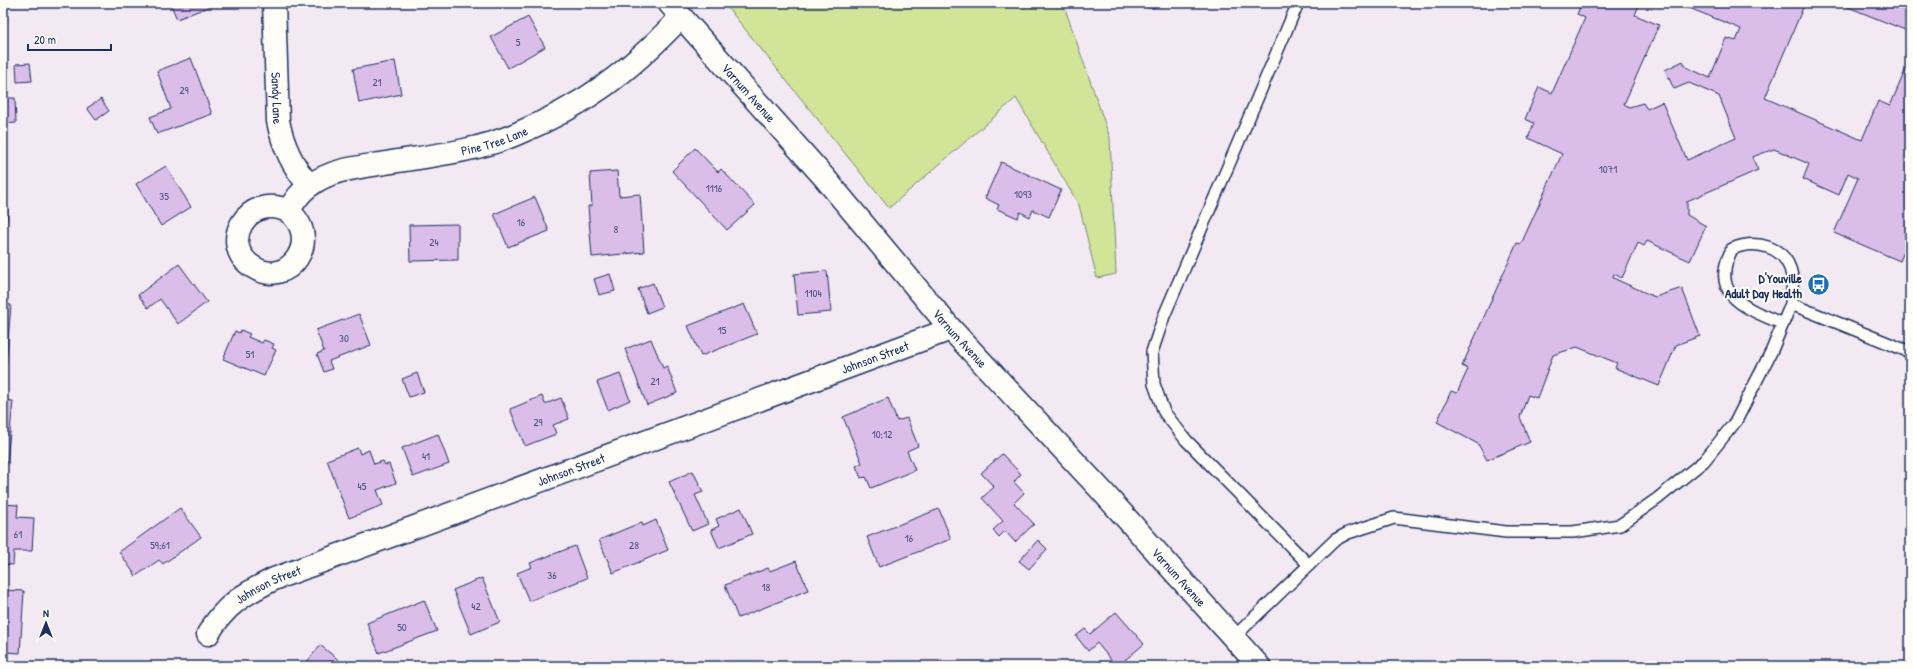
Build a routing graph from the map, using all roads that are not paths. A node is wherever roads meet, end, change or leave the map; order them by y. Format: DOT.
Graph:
graph roads {
  1 [pos="274,3"];
  2 [pos="1298,3"];
  3 [pos="675,10"];
  4 [pos="309,185"];
  5 [pos="288,212"];
  6 [pos="1791,304"];
  7 [pos="1783,324"];
  8 [pos="951,329"];
  9 [pos="1910,352"];
  10 [pos="1309,565"];
  11 [pos="208,634"];
  12 [pos="1233,638"];
  13 [pos="1259,666"];
  1 -- 4 [label="street, Sandy Lane"];
  2 -- 10 [label="lane"];
  3 -- 4 [label="street, Pine Tree Lane"];
  3 -- 8 [label="street, Varnum Avenue"];
  4 -- 5 [label="street, Pine Tree Lane"];
  6 -- 7 [label="lane"];
  6 -- 7 [label="lane"];
  6 -- 9 [label="lane"];
  7 -- 10 [label="lane"];
  8 -- 11 [label="street, Johnson Street"];
  8 -- 12 [label="street, Varnum Avenue"];
  10 -- 12 [label="lane"];
  12 -- 13 [label="street, Varnum Avenue"];
}
